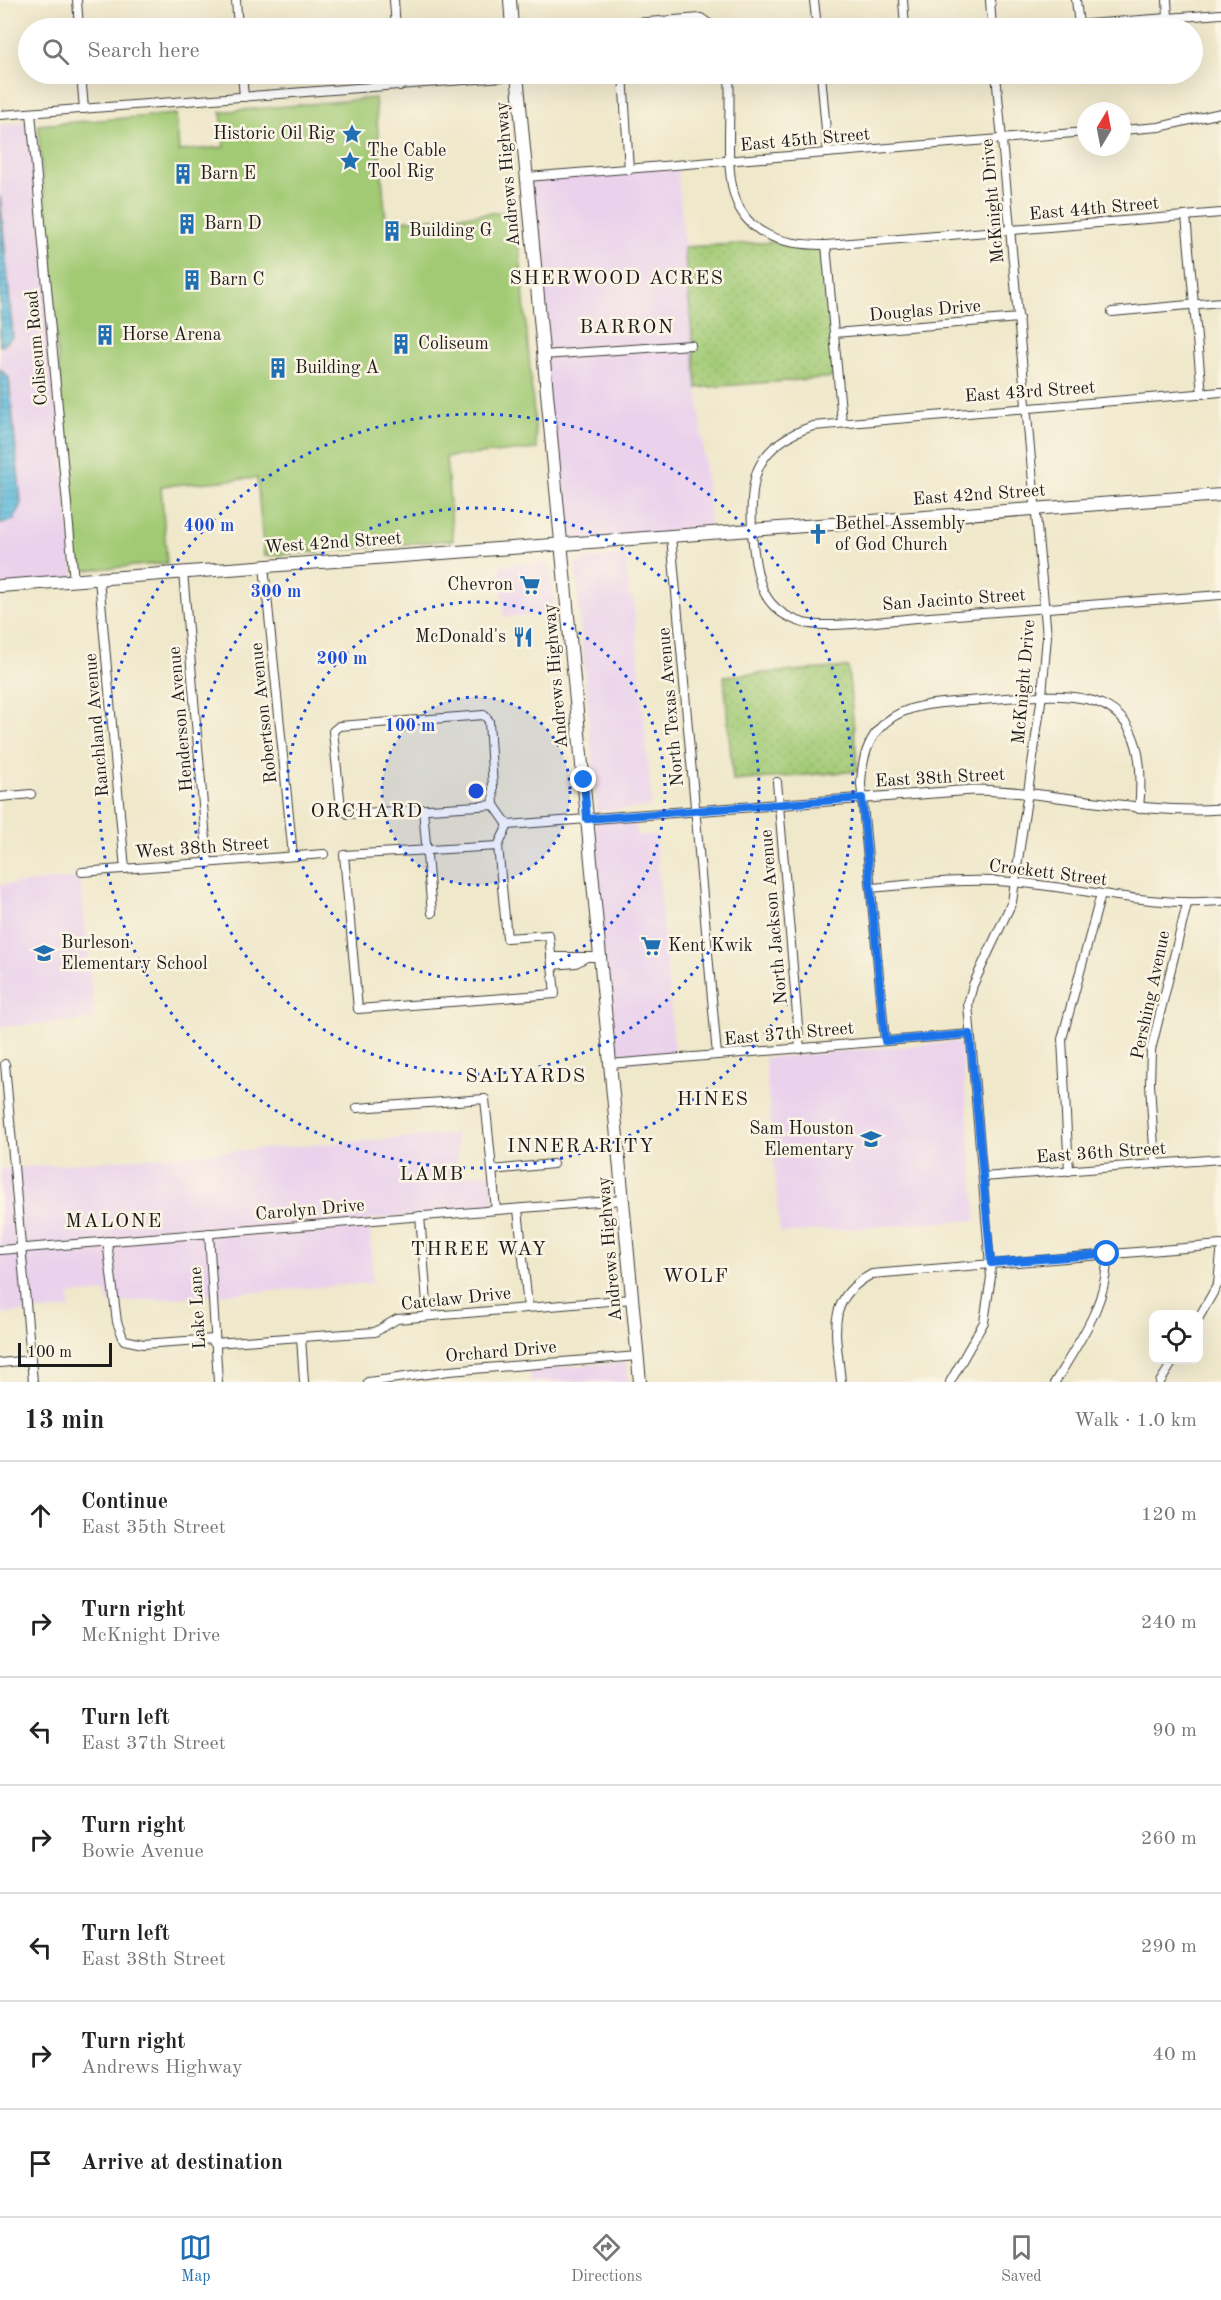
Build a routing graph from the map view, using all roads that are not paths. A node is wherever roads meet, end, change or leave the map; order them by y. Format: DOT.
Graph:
graph roads {
  1 [pos="77,0"];
  2 [pos="236,0"];
  3 [pos="394,0"];
  4 [pos="510,0"];
  5 [pos="814,0"];
  6 [pos="903,0"];
  7 [pos="990,0"];
  8 [pos="1076,0"];
  9 [pos="1167,0"];
  10 [pos="1221,14"];
  11 [pos="78,18"];
  12 [pos="237,18"];
  13 [pos="395,18"];
  14 [pos="511,18"];
  15 [pos="816,18"];
  16 [pos="904,18"];
  17 [pos="991,18"];
  18 [pos="1078,18"];
  19 [pos="1168,18"];
  20 [pos="82,84"];
  21 [pos="243,84"];
  22 [pos="421,84"];
  23 [pos="518,84"];
  24 [pos="624,84"];
  25 [pos="729,84"];
  26 [pos="822,84"];
  27 [pos="997,84"];
  28 [pos="400,86"];
  29 [pos="244,97"];
  30 [pos="84,109"];
  31 [pos="31,113"];
  32 [pos="1221,113"];
  33 [pos="0,116"];
  34 [pos="1131,129"];
  35 [pos="1077,133"];
  36 [pos="1002,139"];
  37 [pos="828,153"];
  38 [pos="728,161"];
  39 [pos="629,170"];
  40 [pos="527,177"];
  41 [pos="1221,213"];
  42 [pos="1185,216"];
  43 [pos="1011,230"];
  44 [pos="826,245"];
  45 [pos="1221,302"];
  46 [pos="1194,305"];
  47 [pos="1112,312"];
  48 [pos="1018,318"];
  49 [pos="834,333"];
  50 [pos="691,345"];
  51 [pos="543,355"];
  52 [pos="1221,392"];
  53 [pos="1202,394"];
  54 [pos="1027,407"];
  55 [pos="842,422"];
  56 [pos="1221,495"];
  57 [pos="1036,508"];
  58 [pos="754,530"];
  59 [pos="671,536"];
  60 [pos="561,544"];
  61 [pos="264,566"];
  62 [pos="183,572"];
  63 [pos="99,579"];
  64 [pos="74,581"];
  65 [pos="0,586"];
  66 [pos="1221,595"];
  67 [pos="1045,608"];
  68 [pos="1042,695"];
  69 [pos="777,782"];
  70 [pos="1028,793"];
  71 [pos="31,794"];
  72 [pos="0,797"];
  73 [pos="862,798"];
  74 [pos="779,804"];
  75 [pos="494,805"];
  76 [pos="423,809"];
  77 [pos="1139,809"];
  78 [pos="1221,809"];
  79 [pos="696,811"];
  80 [pos="587,819"];
  81 [pos="508,825"];
  82 [pos="498,846"];
  83 [pos="425,850"];
  84 [pos="324,854"];
  85 [pos="293,856"];
  86 [pos="208,863"];
  87 [pos="125,869"];
  88 [pos="82,872"];
  89 [pos="1015,882"];
  90 [pos="871,888"];
  91 [pos="1101,894"];
  92 [pos="1221,901"];
  93 [pos="1186,904"];
  94 [pos="432,913"];
  95 [pos="600,957"];
  96 [pos="552,961"];
  97 [pos="970,1034"];
  98 [pos="885,1041"];
  99 [pos="800,1049"];
  100 [pos="717,1055"];
  101 [pos="5,1064"];
  102 [pos="610,1064"];
  103 [pos="357,1108"];
  104 [pos="1221,1159"];
  105 [pos="553,1164"];
  106 [pos="1155,1164"];
  107 [pos="492,1170"];
  108 [pos="1069,1171"];
  109 [pos="983,1177"];
  110 [pos="623,1200"];
  111 [pos="518,1209"];
  112 [pos="496,1210"];
  113 [pos="420,1216"];
  114 [pos="209,1233"];
  115 [pos="107,1241"];
  116 [pos="1221,1245"];
  117 [pos="21,1248"];
  118 [pos="0,1250"];
  119 [pos="1221,1253"];
  120 [pos="1107,1254"];
  121 [pos="991,1263"];
  122 [pos="632,1299"];
  123 [pos="528,1307"];
  124 [pos="1203,1310"];
  125 [pos="428,1315"];
  126 [pos="301,1337"];
  127 [pos="214,1341"];
  128 [pos="638,1356"];
  129 [pos="31,1360"];
  130 [pos="0,1363"];
  131 [pos="1171,1364"];
  132 [pos="33,1382"];
  133 [pos="218,1382"];
  134 [pos="304,1382"];
  135 [pos="368,1382"];
  136 [pos="640,1382"];
  137 [pos="841,1382"];
  138 [pos="950,1382"];
  139 [pos="1055,1382"];
  140 [pos="1160,1382"];
  1 -- 11 [label="street"];
  2 -- 12 [label="street"];
  3 -- 13 [label="street"];
  4 -- 14 [label="main road"];
  5 -- 15 [label="street"];
  6 -- 16 [label="street"];
  7 -- 17 [label="street"];
  8 -- 18 [label="street"];
  9 -- 19 [label="street"];
  10 -- 19 [label="street"];
  20 -- 30 [label="street"];
  21 -- 29 [label="street"];
  22 -- 28 [label="street"];
  23 -- 40 [label="main road, Andrews Highway"];
  24 -- 39 [label="street"];
  25 -- 38 [label="street, East 44th Street"];
  26 -- 37 [label="street"];
  27 -- 36 [label="street, McKnight Drive"];
  28 -- 29 [label="street"];
  29 -- 30 [label="street"];
  30 -- 31 [label="street"];
  31 -- 33 [label="street"];
  31 -- 64 [label="street, Coliseum Road"];
  32 -- 34 [label="street"];
  35 -- 36 [label="street, East 45th Street"];
  36 -- 37 [label="street, East 45th Street"];
  36 -- 43 [label="street, McKnight Drive"];
  37 -- 38 [label="street, East 45th Street"];
  38 -- 39 [label="street, East 45th Street"];
  38 -- 44 [label="street, East 44th Street"];
  39 -- 40 [label="street, East 45th Street"];
  40 -- 51 [label="main road, Andrews Highway"];
  41 -- 42 [label="street, East 44th Street"];
  42 -- 43 [label="street, East 44th Street"];
  42 -- 46 [label="street"];
  43 -- 44 [label="street, East 44th Street"];
  43 -- 48 [label="street, McKnight Drive"];
  44 -- 49 [label="street"];
  45 -- 46 [label="street"];
  46 -- 47 [label="street"];
  46 -- 53 [label="street"];
  48 -- 49 [label="street, Douglas Drive"];
  48 -- 54 [label="street, McKnight Drive"];
  49 -- 55 [label="street"];
  50 -- 51 [label="street"];
  51 -- 60 [label="main road, Andrews Highway"];
  52 -- 53 [label="street, East 43rd Street"];
  53 -- 54 [label="street, East 43rd Street"];
  54 -- 55 [label="street, East 43rd Street"];
  54 -- 57 [label="street, McKnight Drive"];
  55 -- 58 [label="street, East 43rd Street"];
  56 -- 57 [label="main road, East 42nd Street"];
  57 -- 58 [label="main road, East 42nd Street"];
  57 -- 67 [label="street, McKnight Drive"];
  58 -- 59 [label="main road, East 42nd Street"];
  58 -- 67 [label="street, San Jacinto Street"];
  59 -- 60 [label="main road, East 42nd Street"];
  59 -- 79 [label="street, North Texas Avenue"];
  60 -- 61 [label="main road, West 42nd Street"];
  60 -- 80 [label="main road, Andrews Highway"];
  61 -- 62 [label="main road, West 42nd Street"];
  61 -- 85 [label="street, Robertson Avenue"];
  62 -- 63 [label="main road, West 42nd Street"];
  62 -- 86 [label="street, Henderson Avenue"];
  63 -- 64 [label="main road, West 42nd Street"];
  63 -- 87 [label="street, Ranchland Avenue"];
  64 -- 65 [label="main road, West 42nd Street"];
  66 -- 67 [label="street, San Jacinto Street"];
  67 -- 68 [label="street, McKnight Drive"];
  68 -- 70 [label="street, McKnight Drive"];
  68 -- 73 [label="street"];
  68 -- 77 [label="street"];
  69 -- 74 [label="street, North Jackson Avenue"];
  70 -- 73 [label="street, East 38th Street"];
  70 -- 77 [label="street, East 38th Street"];
  70 -- 89 [label="street, McKnight Drive"];
  71 -- 72 [label="street"];
  73 -- 74 [label="street, East 38th Street"];
  73 -- 90 [label="street"];
  74 -- 79 [label="street, East 38th Street"];
  74 -- 99 [label="street, North Jackson Avenue"];
  75 -- 76 [label="street"];
  75 -- 76 [label="street"];
  75 -- 81 [label="street"];
  76 -- 83 [label="street"];
  77 -- 78 [label="street, East 38th Street"];
  79 -- 80 [label="street, East 38th Street"];
  79 -- 100 [label="street, North Texas Avenue"];
  80 -- 81 [label="street"];
  80 -- 95 [label="main road, Andrews Highway"];
  81 -- 82 [label="street"];
  82 -- 83 [label="street"];
  82 -- 96 [label="street"];
  83 -- 94 [label="street"];
  83 -- 96 [label="street"];
  84 -- 85 [label="street, West 38th Street"];
  85 -- 86 [label="street, West 38th Street"];
  86 -- 87 [label="street, West 38th Street"];
  87 -- 88 [label="street, West 38th Street"];
  89 -- 90 [label="street, Crockett Street"];
  89 -- 91 [label="street, Crockett Street"];
  89 -- 97 [label="street, McKnight Drive"];
  90 -- 98 [label="street"];
  91 -- 93 [label="street, Crockett Street"];
  91 -- 108 [label="street"];
  92 -- 93 [label="street, Crockett Street"];
  93 -- 106 [label="street, Pershing Avenue"];
  95 -- 96 [label="street"];
  95 -- 102 [label="main road, Andrews Highway"];
  97 -- 98 [label="street, East 37th Street"];
  97 -- 109 [label="street, McKnight Drive"];
  98 -- 99 [label="street, East 37th Street"];
  99 -- 100 [label="street, East 37th Street"];
  100 -- 102 [label="street, East 37th Street"];
  101 -- 117 [label="street"];
  102 -- 110 [label="main road, Andrews Highway"];
  103 -- 107 [label="street"];
  104 -- 106 [label="street, East 36th Street"];
  105 -- 107 [label="street"];
  106 -- 108 [label="street, East 36th Street"];
  107 -- 112 [label="street"];
  108 -- 109 [label="street, East 36th Street"];
  109 -- 121 [label="street, McKnight Drive"];
  110 -- 111 [label="street, Carolyn Drive"];
  110 -- 122 [label="main road, Andrews Highway"];
  111 -- 112 [label="street, Carolyn Drive"];
  111 -- 123 [label="street"];
  112 -- 113 [label="street, Carolyn Drive"];
  113 -- 114 [label="street, Carolyn Drive"];
  113 -- 125 [label="street"];
  114 -- 115 [label="street, Carolyn Drive"];
  114 -- 127 [label="street, Lake Lane"];
  115 -- 117 [label="street, Carolyn Drive"];
  115 -- 127 [label="street, Catclaw Drive"];
  116 -- 120 [label="street"];
  117 -- 118 [label="street, Carolyn Drive"];
  117 -- 129 [label="street"];
  119 -- 124 [label="street"];
  120 -- 121 [label="street"];
  120 -- 139 [label="street"];
  121 -- 137 [label="street"];
  121 -- 138 [label="street, McKnight Drive"];
  122 -- 123 [label="street, Catclaw Drive"];
  122 -- 128 [label="main road, Andrews Highway"];
  123 -- 125 [label="street, Catclaw Drive"];
  125 -- 126 [label="street, Catclaw Drive"];
  126 -- 127 [label="street, Catclaw Drive"];
  126 -- 134 [label="street"];
  127 -- 133 [label="street, Lake Lane"];
  128 -- 135 [label="street, Orchard Drive"];
  128 -- 136 [label="main road, Andrews Highway"];
  129 -- 130 [label="street"];
  129 -- 132 [label="street"];
  131 -- 140 [label="street"];
}
